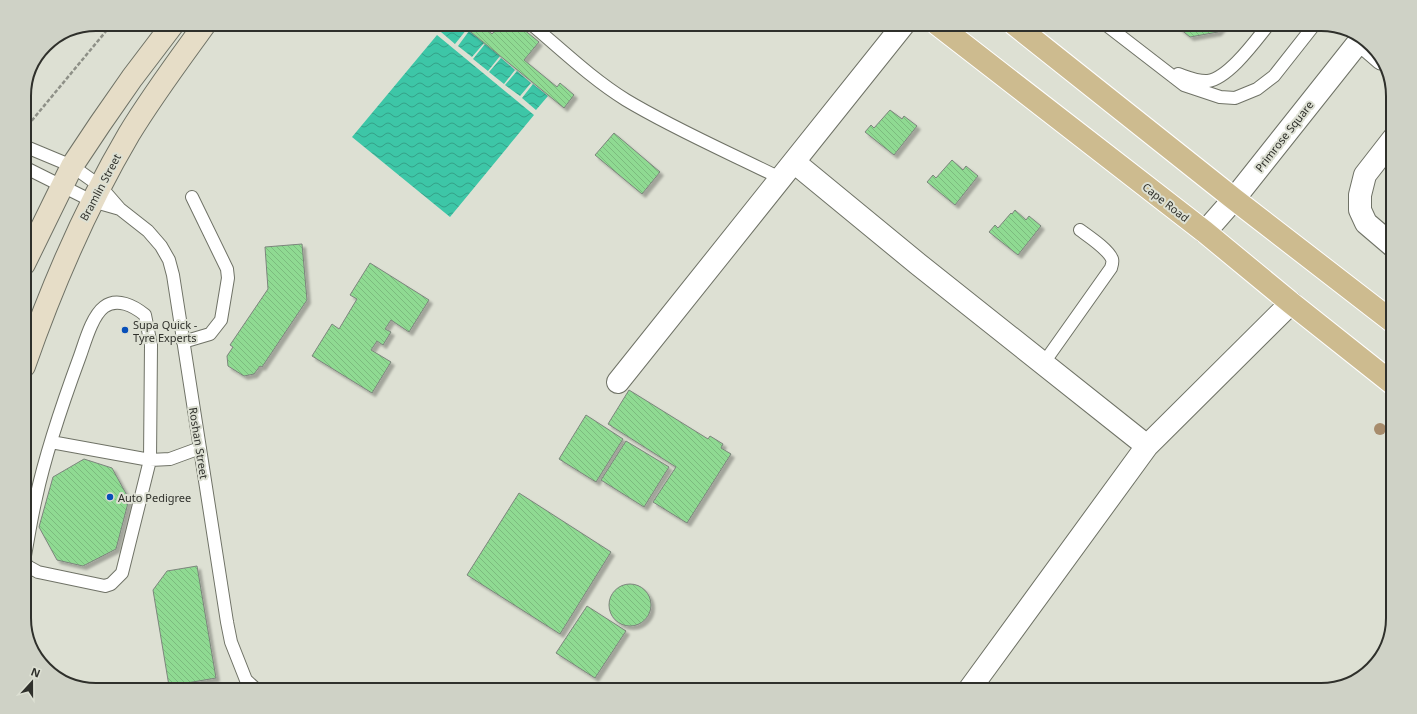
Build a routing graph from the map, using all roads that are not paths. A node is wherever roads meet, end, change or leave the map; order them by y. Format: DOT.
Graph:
graph roads {
  1 [pos="168,31"];
  2 [pos="200,31"];
  3 [pos="539,31"];
  4 [pos="898,31"];
  5 [pos="946,31"];
  6 [pos="1023,31"];
  7 [pos="1115,31"];
  8 [pos="1263,31"];
  9 [pos="1309,31"];
  10 [pos="1353,40"];
  11 [pos="1163,69"];
  12 [pos="1386,148"];
  13 [pos="31,149"];
  14 [pos="72,166"];
  15 [pos="31,170"];
  16 [pos="788,171"];
  17 [pos="62,186"];
  18 [pos="96,193"];
  19 [pos="192,197"];
  20 [pos="1234,200"];
  21 [pos="120,209"];
  22 [pos="1080,230"];
  23 [pos="1205,232"];
  24 [pos="1386,240"];
  25 [pos="31,250"];
  26 [pos="1291,304"];
  27 [pos="1386,317"];
  28 [pos="183,342"];
  29 [pos="31,347"];
  30 [pos="1043,364"];
  31 [pos="1386,379"];
  32 [pos="618,382"];
  33 [pos="52,442"];
  34 [pos="1147,446"];
  35 [pos="200,448"];
  36 [pos="150,460"];
  37 [pos="31,524"];
  38 [pos="31,568"];
  39 [pos="249,683"];
  40 [pos="974,683"];
  1 -- 14 [label="main road"];
  2 -- 18 [label="main road, Bramlin Street"];
  3 -- 16 [label="lane"];
  4 -- 16 [label="street"];
  5 -- 23 [label="main road, Cape Road"];
  6 -- 20 [label="main road"];
  7 -- 11 [label="lane"];
  8 -- 11 [label="lane"];
  9 -- 11 [label="lane"];
  10 -- 20 [label="street, Primrose Square"];
  12 -- 24 [label="street"];
  13 -- 14 [label="lane, Roshan Street"];
  14 -- 17 [label="main road"];
  14 -- 18 [label="lane, Roshan Street"];
  15 -- 17 [label="lane"];
  16 -- 30 [label="street"];
  16 -- 32 [label="street"];
  17 -- 18 [label="lane"];
  17 -- 25 [label="main road"];
  18 -- 21 [label="lane, Roshan Street"];
  18 -- 21 [label="lane, Roshan Street"];
  18 -- 29 [label="main road, Bramlin Street"];
  19 -- 28 [label="lane"];
  20 -- 23 [label="street, Primrose Square"];
  20 -- 27 [label="main road"];
  21 -- 28 [label="lane, Roshan Street"];
  22 -- 30 [label="lane"];
  23 -- 26 [label="main road, Cape Road"];
  26 -- 31 [label="main road, Cape Road"];
  26 -- 34 [label="street"];
  28 -- 35 [label="lane, Roshan Street"];
  30 -- 34 [label="street"];
  33 -- 36 [label="lane"];
  33 -- 36 [label="lane"];
  33 -- 37 [label="lane"];
  34 -- 40 [label="street"];
  35 -- 36 [label="lane"];
  35 -- 39 [label="lane, Roshan Street"];
  36 -- 38 [label="lane"];
}
